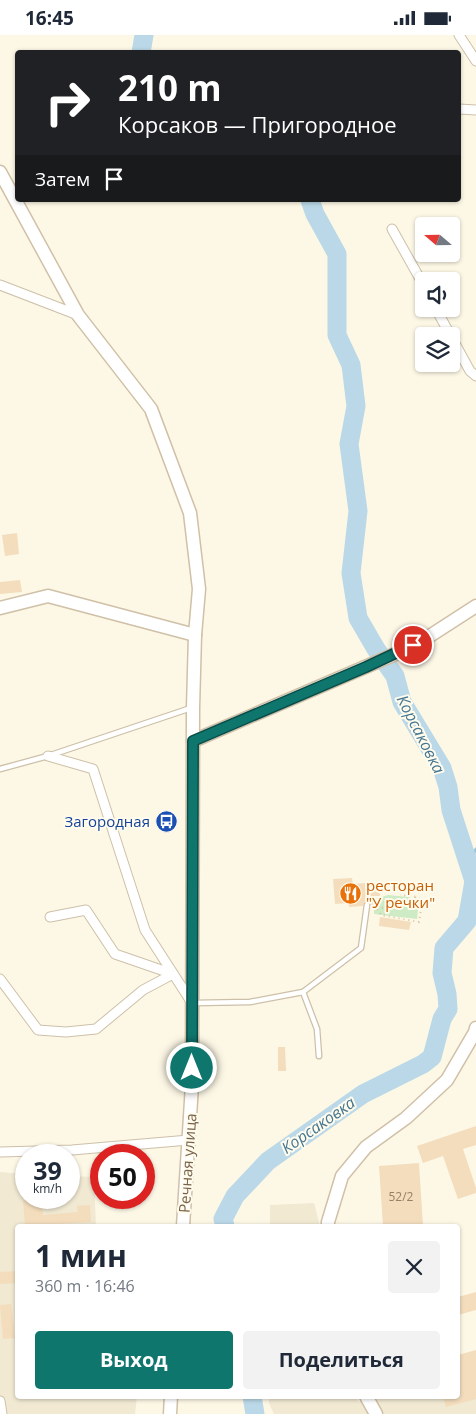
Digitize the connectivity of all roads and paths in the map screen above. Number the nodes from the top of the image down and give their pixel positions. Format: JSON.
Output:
{"nodes":[{"id":1,"x":459,"y":35,"type":"edge"},
{"id":2,"x":476,"y":61,"type":"edge"},
{"id":3,"x":461,"y":109,"type":"edge"},
{"id":4,"x":476,"y":109,"type":"edge"},
{"id":5,"x":0,"y":172,"type":"edge"},
{"id":6,"x":15,"y":200,"type":"edge"},
{"id":7,"x":16,"y":202,"type":"edge"},
{"id":8,"x":392,"y":229,"type":"dead end"},
{"id":9,"x":416,"y":272,"type":"edge"},
{"id":10,"x":0,"y":285,"type":"edge"},
{"id":11,"x":78,"y":315,"type":"junction"},
{"id":12,"x":440,"y":317,"type":"edge"},
{"id":13,"x":476,"y":376,"type":"edge"},
{"id":14,"x":476,"y":606,"type":"edge"},
{"id":15,"x":0,"y":608,"type":"edge"},
{"id":16,"x":195,"y":635,"type":"junction"},
{"id":17,"x":193,"y":708,"type":"junction"},
{"id":18,"x":193,"y":741,"type":"junction"},
{"id":19,"x":48,"y":756,"type":"junction"},
{"id":20,"x":0,"y":769,"type":"edge"},
{"id":21,"x":400,"y":895,"type":"dead end"},
{"id":22,"x":418,"y":897,"type":"junction"},
{"id":23,"x":367,"y":907,"type":"joint"},
{"id":24,"x":377,"y":909,"type":"junction"},
{"id":25,"x":50,"y":917,"type":"dead end"},
{"id":26,"x":174,"y":974,"type":"junction"},
{"id":27,"x":0,"y":979,"type":"edge"},
{"id":28,"x":303,"y":992,"type":"junction"},
{"id":29,"x":192,"y":1003,"type":"junction"},
{"id":30,"x":476,"y":1028,"type":"edge"},
{"id":31,"x":319,"y":1056,"type":"dead end"},
{"id":32,"x":189,"y":1140,"type":"junction"},
{"id":33,"x":0,"y":1151,"type":"edge"},
{"id":34,"x":183,"y":1224,"type":"edge"},
{"id":35,"x":328,"y":1224,"type":"edge"},
{"id":36,"x":171,"y":1399,"type":"edge"},
{"id":37,"x":368,"y":1399,"type":"edge"},
{"id":38,"x":0,"y":1401,"type":"edge"},
{"id":39,"x":2,"y":1414,"type":"edge"},
{"id":40,"x":170,"y":1414,"type":"edge"},
{"id":41,"x":376,"y":1414,"type":"edge"}],
"edges":[{"from":1,"to":2,"type":"street"},
{"from":3,"to":4,"type":"street"},
{"from":5,"to":6,"type":"street","name":"Речная улица"},
{"from":7,"to":11,"type":"street","name":"Речная улица"},
{"from":8,"to":9,"type":"street"},
{"from":10,"to":11,"type":"street"},
{"from":11,"to":16,"type":"street","name":"Речная улица"},
{"from":12,"to":13,"type":"street"},
{"from":14,"to":18,"type":"street"},
{"from":15,"to":16,"type":"street"},
{"from":16,"to":17,"type":"street","name":"Речная улица"},
{"from":17,"to":18,"type":"street","name":"Речная улица"},
{"from":17,"to":19,"type":"lane"},
{"from":18,"to":29,"type":"street","name":"Речная улица"},
{"from":19,"to":20,"type":"lane"},
{"from":19,"to":26,"type":"street"},
{"from":21,"to":22,"type":"path"},
{"from":22,"to":24,"type":"path"},
{"from":22,"to":24,"type":"path"},
{"from":23,"to":24,"type":"path"},
{"from":23,"to":28,"type":"lane"},
{"from":25,"to":26,"type":"street"},
{"from":26,"to":27,"type":"street"},
{"from":26,"to":29,"type":"street"},
{"from":28,"to":29,"type":"lane"},
{"from":28,"to":31,"type":"lane"},
{"from":29,"to":32,"type":"street","name":"Речная улица"},
{"from":30,"to":35,"type":"street"},
{"from":32,"to":33,"type":"street"},
{"from":32,"to":34,"type":"street","name":"Речная улица"},
{"from":36,"to":40,"type":"street"},
{"from":37,"to":41,"type":"street"},
{"from":38,"to":39,"type":"street"}]}
